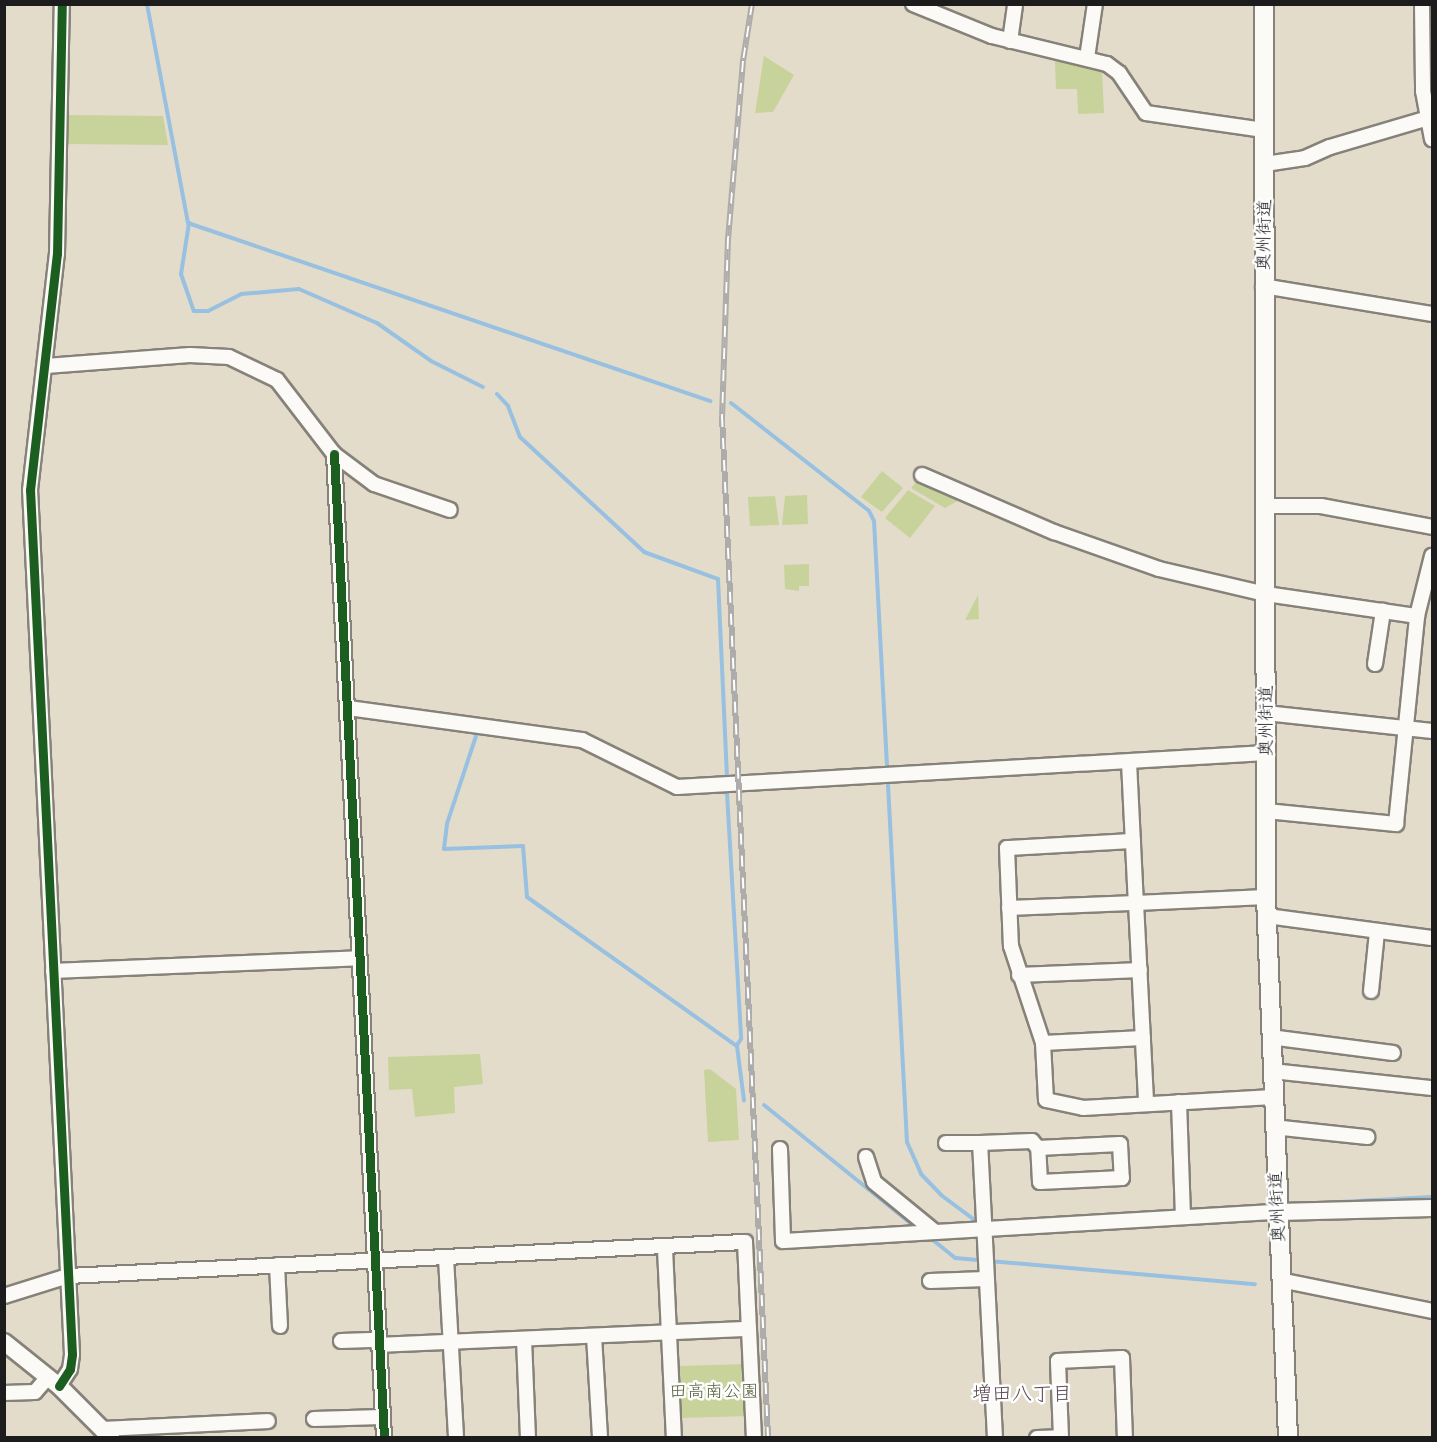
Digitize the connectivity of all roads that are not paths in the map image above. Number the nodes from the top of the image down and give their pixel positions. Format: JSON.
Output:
{"nodes":[{"id":1,"x":62,"y":4,"type":"edge"},
{"id":2,"x":913,"y":4,"type":"edge"},
{"id":3,"x":1015,"y":4,"type":"edge"},
{"id":4,"x":1095,"y":4,"type":"edge"},
{"id":5,"x":1264,"y":4,"type":"edge"},
{"id":6,"x":1422,"y":4,"type":"edge"},
{"id":7,"x":1010,"y":41,"type":"junction"},
{"id":8,"x":1087,"y":58,"type":"junction"},
{"id":9,"x":1430,"y":117,"type":"edge"},
{"id":10,"x":1264,"y":130,"type":"junction"},
{"id":11,"x":1432,"y":139,"type":"edge"},
{"id":12,"x":1265,"y":164,"type":"junction"},
{"id":13,"x":1263,"y":286,"type":"junction"},
{"id":14,"x":1432,"y":314,"type":"edge"},
{"id":15,"x":46,"y":366,"type":"junction"},
{"id":16,"x":334,"y":454,"type":"junction"},
{"id":17,"x":922,"y":475,"type":"dead end"},
{"id":18,"x":1264,"y":506,"type":"junction"},
{"id":19,"x":450,"y":510,"type":"dead end"},
{"id":20,"x":1432,"y":527,"type":"edge"},
{"id":21,"x":1432,"y":556,"type":"edge"},
{"id":22,"x":1266,"y":594,"type":"junction"},
{"id":23,"x":1427,"y":594,"type":"edge"},
{"id":24,"x":1383,"y":611,"type":"junction"},
{"id":25,"x":1417,"y":616,"type":"junction"},
{"id":26,"x":1376,"y":664,"type":"dead end"},
{"id":27,"x":348,"y":708,"type":"junction"},
{"id":28,"x":1266,"y":713,"type":"junction"},
{"id":29,"x":1405,"y":728,"type":"junction"},
{"id":30,"x":1432,"y":731,"type":"edge"},
{"id":31,"x":1266,"y":753,"type":"junction"},
{"id":32,"x":1129,"y":762,"type":"junction"},
{"id":33,"x":1266,"y":811,"type":"junction"},
{"id":34,"x":1133,"y":841,"type":"junction"},
{"id":35,"x":1266,"y":897,"type":"junction"},
{"id":36,"x":1136,"y":903,"type":"junction"},
{"id":37,"x":1009,"y":908,"type":"junction"},
{"id":38,"x":1267,"y":916,"type":"junction"},
{"id":39,"x":1377,"y":932,"type":"junction"},
{"id":40,"x":1432,"y":938,"type":"edge"},
{"id":41,"x":358,"y":958,"type":"junction"},
{"id":42,"x":1140,"y":970,"type":"junction"},
{"id":43,"x":52,"y":971,"type":"junction"},
{"id":44,"x":1019,"y":975,"type":"junction"},
{"id":45,"x":1372,"y":991,"type":"dead end"},
{"id":46,"x":1270,"y":1037,"type":"junction"},
{"id":47,"x":1143,"y":1038,"type":"junction"},
{"id":48,"x":1042,"y":1043,"type":"junction"},
{"id":49,"x":1393,"y":1053,"type":"dead end"},
{"id":50,"x":1272,"y":1071,"type":"junction"},
{"id":51,"x":1432,"y":1088,"type":"edge"},
{"id":52,"x":1273,"y":1097,"type":"junction"},
{"id":53,"x":1179,"y":1102,"type":"junction"},
{"id":54,"x":1146,"y":1103,"type":"junction"},
{"id":55,"x":1273,"y":1127,"type":"junction"},
{"id":56,"x":1367,"y":1137,"type":"dead end"},
{"id":57,"x":946,"y":1143,"type":"dead end"},
{"id":58,"x":980,"y":1143,"type":"junction"},
{"id":59,"x":1038,"y":1148,"type":"junction"},
{"id":60,"x":780,"y":1149,"type":"dead end"},
{"id":61,"x":866,"y":1157,"type":"dead end"},
{"id":62,"x":1432,"y":1208,"type":"edge"},
{"id":63,"x":1278,"y":1212,"type":"junction"},
{"id":64,"x":1183,"y":1215,"type":"junction"},
{"id":65,"x":983,"y":1229,"type":"junction"},
{"id":66,"x":927,"y":1233,"type":"junction"},
{"id":67,"x":665,"y":1249,"type":"junction"},
{"id":68,"x":446,"y":1258,"type":"junction"},
{"id":69,"x":373,"y":1261,"type":"junction"},
{"id":70,"x":277,"y":1265,"type":"junction"},
{"id":71,"x":68,"y":1276,"type":"junction"},
{"id":72,"x":986,"y":1279,"type":"junction"},
{"id":73,"x":1280,"y":1280,"type":"junction"},
{"id":74,"x":930,"y":1281,"type":"dead end"},
{"id":75,"x":4,"y":1296,"type":"edge"},
{"id":76,"x":1432,"y":1311,"type":"edge"},
{"id":77,"x":280,"y":1326,"type":"dead end"},
{"id":78,"x":749,"y":1329,"type":"junction"},
{"id":79,"x":669,"y":1332,"type":"junction"},
{"id":80,"x":594,"y":1336,"type":"junction"},
{"id":81,"x":524,"y":1338,"type":"junction"},
{"id":82,"x":340,"y":1341,"type":"dead end"},
{"id":83,"x":4,"y":1342,"type":"edge"},
{"id":84,"x":378,"y":1342,"type":"junction"},
{"id":85,"x":451,"y":1342,"type":"junction"},
{"id":86,"x":54,"y":1381,"type":"junction"},
{"id":87,"x":4,"y":1393,"type":"edge"},
{"id":88,"x":382,"y":1417,"type":"junction"},
{"id":89,"x":314,"y":1419,"type":"dead end"},
{"id":90,"x":268,"y":1421,"type":"dead end"},
{"id":91,"x":107,"y":1433,"type":"edge"},
{"id":92,"x":384,"y":1437,"type":"edge"},
{"id":93,"x":456,"y":1437,"type":"edge"},
{"id":94,"x":528,"y":1437,"type":"edge"},
{"id":95,"x":600,"y":1437,"type":"edge"},
{"id":96,"x":674,"y":1437,"type":"edge"},
{"id":97,"x":754,"y":1437,"type":"edge"},
{"id":98,"x":995,"y":1437,"type":"edge"},
{"id":99,"x":1038,"y":1437,"type":"edge"},
{"id":100,"x":1061,"y":1437,"type":"edge"},
{"id":101,"x":1125,"y":1437,"type":"edge"},
{"id":102,"x":1288,"y":1437,"type":"edge"}],
"edges":[{"from":1,"to":15,"type":"street"},
{"from":2,"to":7,"type":"street"},
{"from":3,"to":7,"type":"street"},
{"from":4,"to":8,"type":"street"},
{"from":5,"to":10,"type":"main road","name":"奥州街道"},
{"from":6,"to":9,"type":"street"},
{"from":7,"to":8,"type":"street"},
{"from":8,"to":10,"type":"street"},
{"from":9,"to":11,"type":"street"},
{"from":9,"to":12,"type":"street"},
{"from":10,"to":12,"type":"main road","name":"奥州街道"},
{"from":12,"to":13,"type":"main road","name":"奥州街道"},
{"from":13,"to":14,"type":"street"},
{"from":13,"to":18,"type":"main road","name":"奥州街道"},
{"from":15,"to":16,"type":"street"},
{"from":15,"to":43,"type":"street"},
{"from":16,"to":19,"type":"street"},
{"from":16,"to":27,"type":"street"},
{"from":17,"to":22,"type":"street"},
{"from":18,"to":20,"type":"street"},
{"from":18,"to":22,"type":"main road","name":"奥州街道"},
{"from":21,"to":23,"type":"street"},
{"from":22,"to":24,"type":"street"},
{"from":22,"to":28,"type":"main road","name":"奥州街道"},
{"from":23,"to":25,"type":"street"},
{"from":24,"to":25,"type":"street"},
{"from":24,"to":26,"type":"street"},
{"from":25,"to":29,"type":"street"},
{"from":27,"to":32,"type":"street"},
{"from":27,"to":41,"type":"street"},
{"from":28,"to":29,"type":"street"},
{"from":28,"to":31,"type":"main road","name":"奥州街道"},
{"from":29,"to":30,"type":"street"},
{"from":29,"to":33,"type":"street"},
{"from":31,"to":32,"type":"street"},
{"from":31,"to":33,"type":"main road","name":"奥州街道"},
{"from":32,"to":34,"type":"street"},
{"from":33,"to":35,"type":"main road","name":"奥州街道"},
{"from":34,"to":36,"type":"street"},
{"from":34,"to":37,"type":"street"},
{"from":35,"to":36,"type":"street"},
{"from":35,"to":38,"type":"main road","name":"奥州街道"},
{"from":36,"to":37,"type":"street"},
{"from":36,"to":42,"type":"street"},
{"from":37,"to":44,"type":"street"},
{"from":38,"to":39,"type":"street"},
{"from":38,"to":46,"type":"main road","name":"奥州街道"},
{"from":39,"to":40,"type":"street"},
{"from":39,"to":45,"type":"street"},
{"from":41,"to":43,"type":"street"},
{"from":41,"to":69,"type":"street"},
{"from":42,"to":44,"type":"street"},
{"from":42,"to":47,"type":"street"},
{"from":43,"to":71,"type":"street"},
{"from":44,"to":48,"type":"street"},
{"from":46,"to":49,"type":"street"},
{"from":46,"to":50,"type":"main road","name":"奥州街道"},
{"from":47,"to":48,"type":"street"},
{"from":47,"to":54,"type":"street"},
{"from":48,"to":54,"type":"street"},
{"from":50,"to":51,"type":"street"},
{"from":50,"to":52,"type":"main road","name":"奥州街道"},
{"from":52,"to":53,"type":"street"},
{"from":52,"to":55,"type":"main road","name":"奥州街道"},
{"from":53,"to":54,"type":"street"},
{"from":53,"to":64,"type":"street"},
{"from":55,"to":56,"type":"street"},
{"from":55,"to":63,"type":"main road","name":"奥州街道"},
{"from":57,"to":58,"type":"street"},
{"from":58,"to":59,"type":"street"},
{"from":58,"to":65,"type":"street"},
{"from":59,"to":59,"type":"street"},
{"from":60,"to":66,"type":"street"},
{"from":61,"to":66,"type":"street"},
{"from":62,"to":63,"type":"street"},
{"from":63,"to":64,"type":"street"},
{"from":63,"to":73,"type":"main road","name":"奥州街道"},
{"from":64,"to":65,"type":"street"},
{"from":65,"to":66,"type":"street"},
{"from":65,"to":72,"type":"street"},
{"from":67,"to":68,"type":"street"},
{"from":67,"to":78,"type":"street"},
{"from":67,"to":79,"type":"street"},
{"from":68,"to":69,"type":"street"},
{"from":68,"to":85,"type":"street"},
{"from":69,"to":70,"type":"street"},
{"from":69,"to":84,"type":"street"},
{"from":70,"to":71,"type":"street"},
{"from":70,"to":77,"type":"street"},
{"from":71,"to":75,"type":"street"},
{"from":71,"to":86,"type":"street"},
{"from":72,"to":74,"type":"street"},
{"from":72,"to":98,"type":"street"},
{"from":73,"to":76,"type":"street"},
{"from":73,"to":102,"type":"main road","name":"奥州街道"},
{"from":78,"to":79,"type":"street"},
{"from":78,"to":97,"type":"street"},
{"from":79,"to":80,"type":"street"},
{"from":79,"to":96,"type":"street"},
{"from":80,"to":81,"type":"street"},
{"from":80,"to":95,"type":"street"},
{"from":81,"to":85,"type":"street"},
{"from":81,"to":94,"type":"street"},
{"from":82,"to":84,"type":"street"},
{"from":83,"to":86,"type":"street"},
{"from":84,"to":85,"type":"street"},
{"from":84,"to":88,"type":"street"},
{"from":85,"to":93,"type":"street"},
{"from":86,"to":87,"type":"street"},
{"from":86,"to":91,"type":"street"},
{"from":88,"to":89,"type":"street"},
{"from":88,"to":92,"type":"street"},
{"from":90,"to":91,"type":"street"},
{"from":99,"to":100,"type":"street"},
{"from":100,"to":101,"type":"street"}]}
